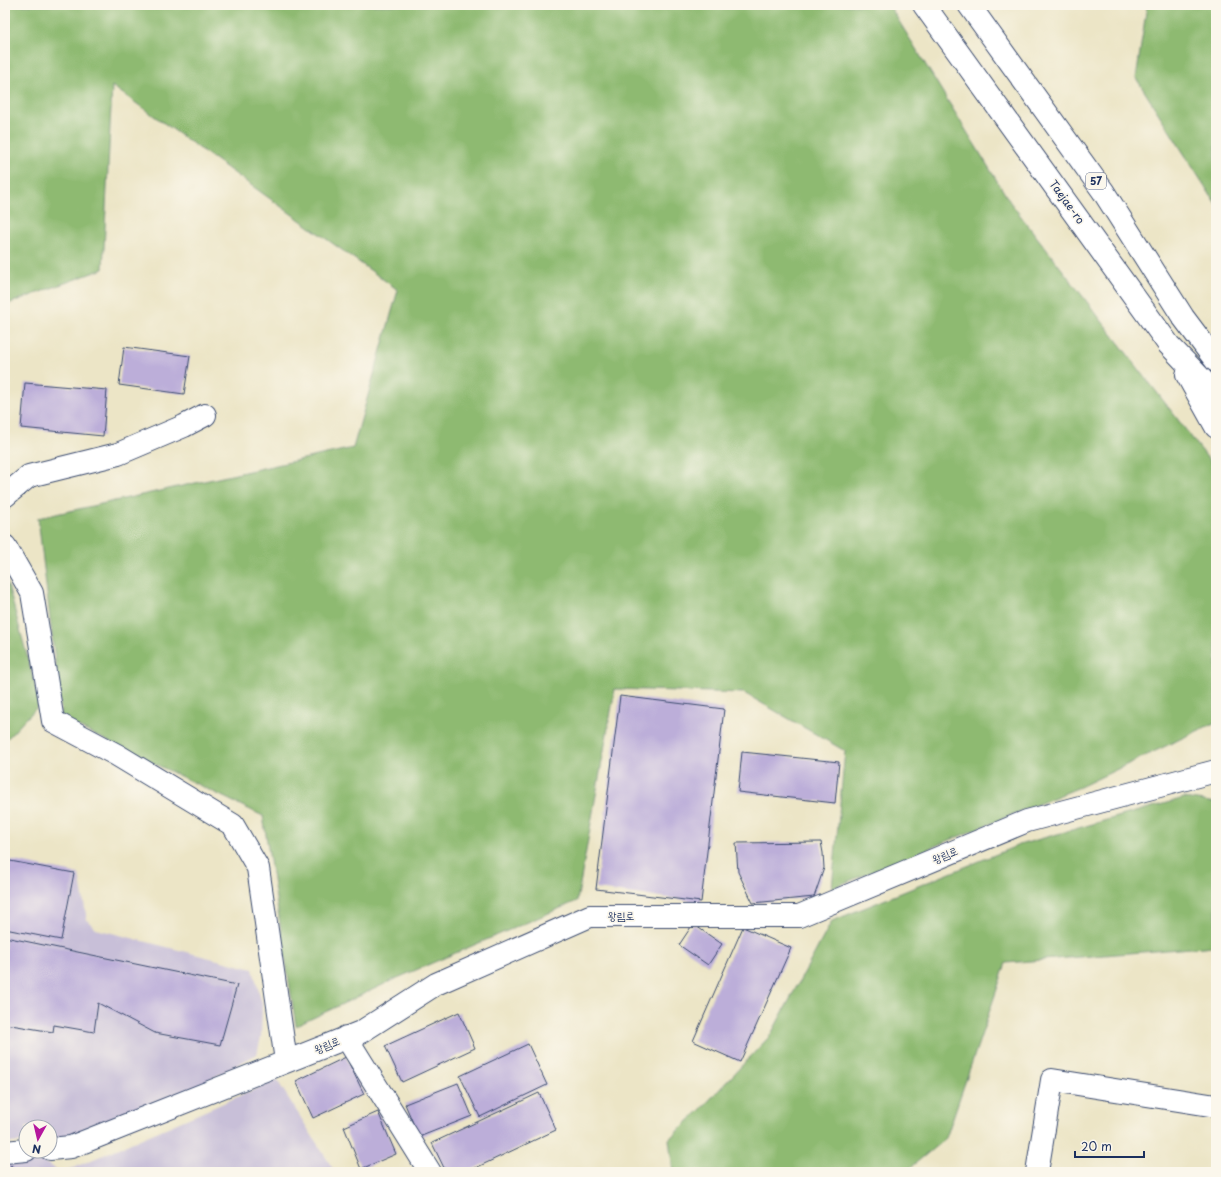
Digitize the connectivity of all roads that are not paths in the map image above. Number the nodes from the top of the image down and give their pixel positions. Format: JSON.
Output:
{"nodes":[{"id":1,"x":924,"y":5,"type":"edge"},
{"id":2,"x":970,"y":5,"type":"edge"},
{"id":3,"x":1184,"y":317,"type":"junction"},
{"id":4,"x":1169,"y":345,"type":"junction"},
{"id":5,"x":1216,"y":350,"type":"edge"},
{"id":6,"x":1216,"y":361,"type":"edge"},
{"id":7,"x":1216,"y":394,"type":"edge"},
{"id":8,"x":205,"y":415,"type":"dead end"},
{"id":9,"x":1216,"y":427,"type":"edge"},
{"id":10,"x":5,"y":496,"type":"edge"},
{"id":11,"x":5,"y":546,"type":"edge"},
{"id":12,"x":1216,"y":771,"type":"edge"},
{"id":13,"x":346,"y":1037,"type":"junction"},
{"id":14,"x":286,"y":1061,"type":"junction"},
{"id":15,"x":1216,"y":1106,"type":"edge"},
{"id":16,"x":58,"y":1148,"type":"edge"},
{"id":17,"x":18,"y":1151,"type":"edge"},
{"id":18,"x":5,"y":1152,"type":"edge"},
{"id":19,"x":430,"y":1172,"type":"edge"},
{"id":20,"x":1037,"y":1172,"type":"edge"}],
"edges":[{"from":1,"to":4,"type":"main road","name":"Taejae-ro"},
{"from":2,"to":3,"type":"main road","number":"57"},
{"from":3,"to":5,"type":"main road"},
{"from":3,"to":6,"type":"main road","number":"57"},
{"from":4,"to":7,"type":"main road","name":"Taejae-ro"},
{"from":4,"to":9,"type":"main road"},
{"from":8,"to":10,"type":"main road"},
{"from":11,"to":14,"type":"main road"},
{"from":12,"to":13,"type":"main road","name":"왕림로"},
{"from":13,"to":14,"type":"main road","name":"왕림로"},
{"from":13,"to":19,"type":"main road"},
{"from":14,"to":16,"type":"main road","name":"왕림로"},
{"from":15,"to":20,"type":"main road"},
{"from":17,"to":18,"type":"main road"}]}
